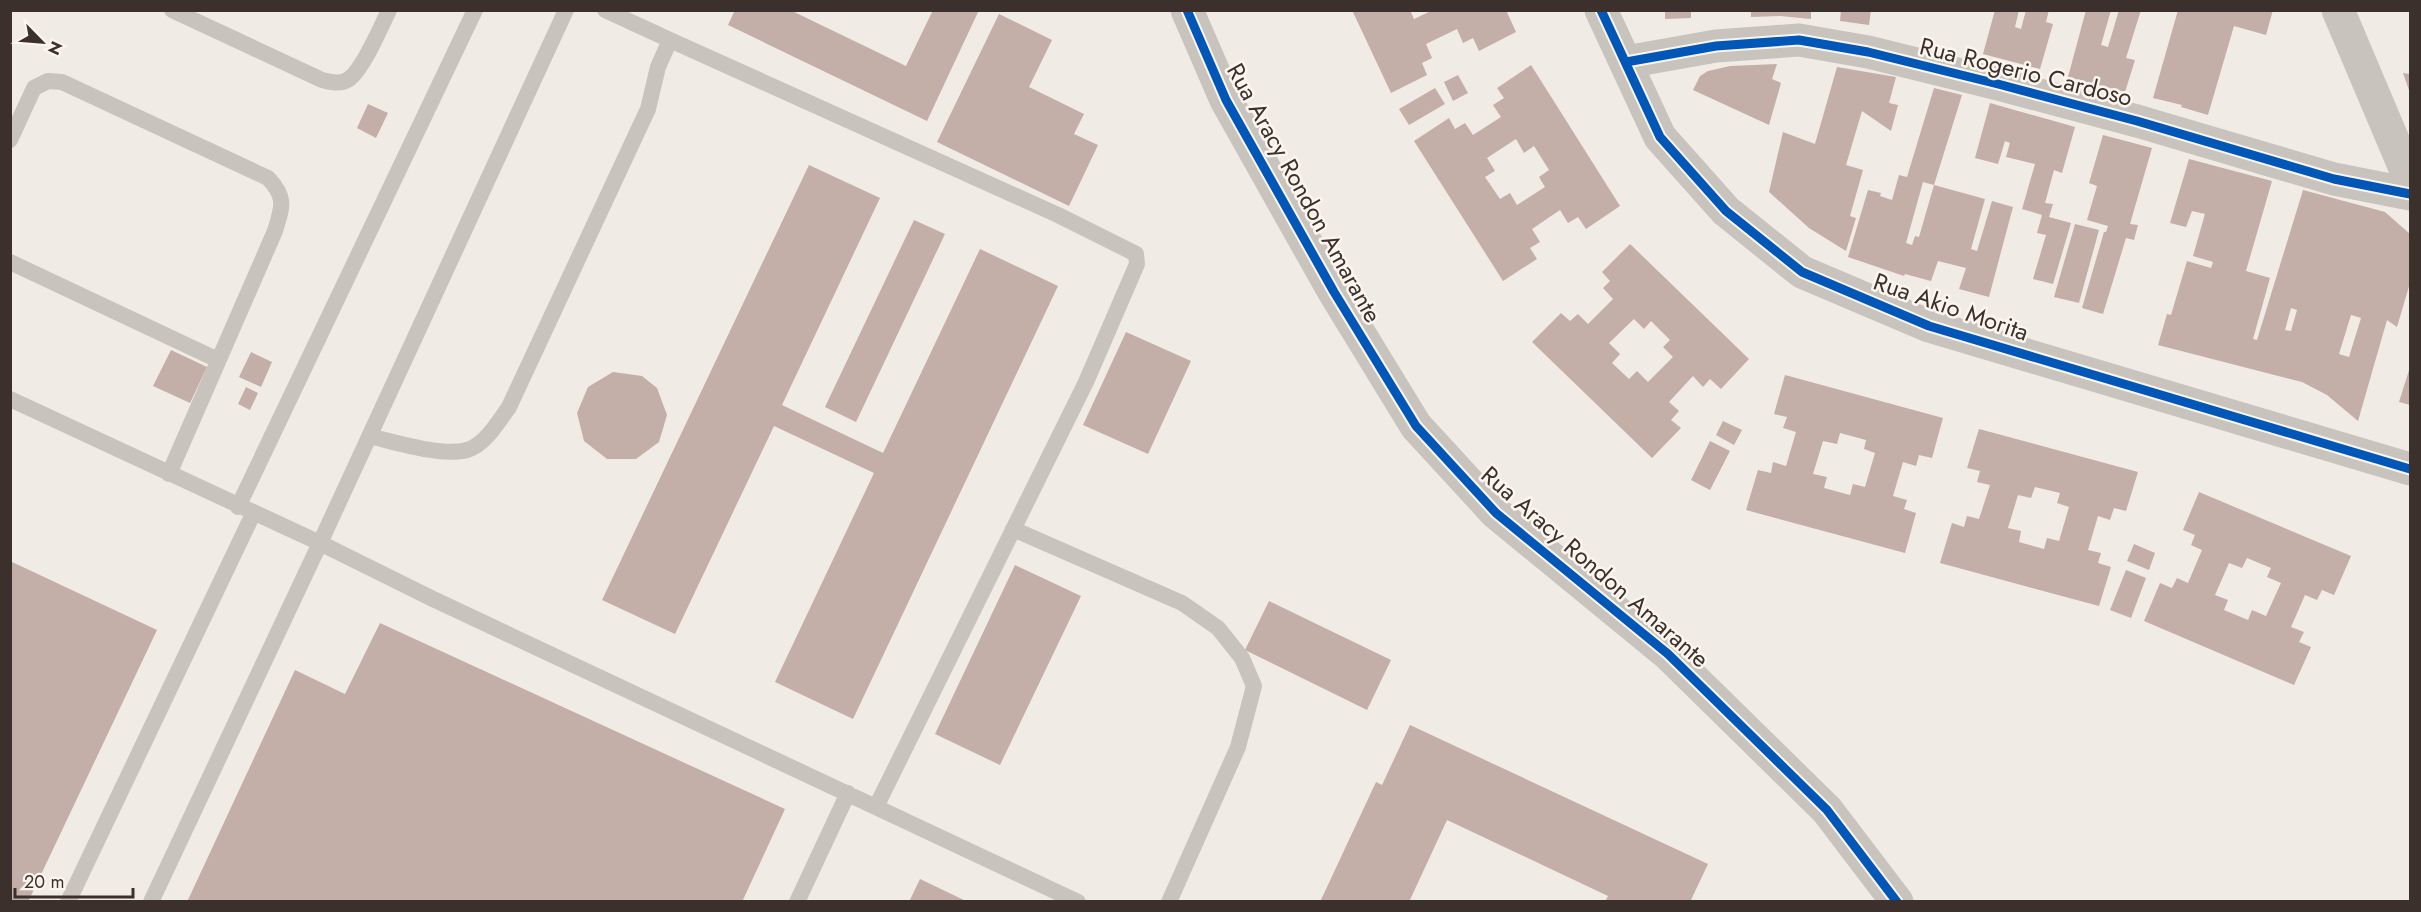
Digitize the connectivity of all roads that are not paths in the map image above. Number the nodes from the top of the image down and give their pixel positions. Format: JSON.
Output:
{"nodes":[{"id":1,"x":172,"y":10,"type":"edge"},
{"id":2,"x":389,"y":10,"type":"edge"},
{"id":3,"x":475,"y":10,"type":"edge"},
{"id":4,"x":566,"y":10,"type":"edge"},
{"id":5,"x":605,"y":10,"type":"edge"},
{"id":6,"x":1187,"y":10,"type":"edge"},
{"id":7,"x":1601,"y":10,"type":"edge"},
{"id":8,"x":2338,"y":10,"type":"edge"},
{"id":9,"x":670,"y":40,"type":"junction"},
{"id":10,"x":1626,"y":62,"type":"junction"},
{"id":11,"x":12,"y":130,"type":"edge"},
{"id":12,"x":2410,"y":180,"type":"edge"},
{"id":13,"x":2410,"y":194,"type":"edge"},
{"id":14,"x":10,"y":262,"type":"edge"},
{"id":15,"x":218,"y":360,"type":"junction"},
{"id":16,"x":10,"y":399,"type":"edge"},
{"id":17,"x":369,"y":436,"type":"junction"},
{"id":18,"x":2410,"y":469,"type":"edge"},
{"id":19,"x":169,"y":474,"type":"junction"},
{"id":20,"x":245,"y":510,"type":"junction"},
{"id":21,"x":1013,"y":529,"type":"junction"},
{"id":22,"x":320,"y":543,"type":"junction"},
{"id":23,"x":848,"y":794,"type":"junction"},
{"id":24,"x":876,"y":807,"type":"junction"},
{"id":25,"x":68,"y":902,"type":"edge"},
{"id":26,"x":151,"y":902,"type":"edge"},
{"id":27,"x":797,"y":902,"type":"edge"},
{"id":28,"x":1078,"y":902,"type":"edge"},
{"id":29,"x":1169,"y":902,"type":"edge"},
{"id":30,"x":1897,"y":902,"type":"edge"}],
"edges":[{"from":1,"to":2,"type":"lane"},
{"from":3,"to":20,"type":"lane"},
{"from":4,"to":17,"type":"lane"},
{"from":5,"to":9,"type":"lane"},
{"from":6,"to":30,"type":"street","name":"Rua Aracy Rondon Amarante"},
{"from":7,"to":10,"type":"street","name":"Rua Akio Morita"},
{"from":8,"to":12,"type":"street"},
{"from":9,"to":17,"type":"lane"},
{"from":9,"to":21,"type":"lane"},
{"from":10,"to":13,"type":"street","name":"Rua Rogerio Cardoso"},
{"from":10,"to":18,"type":"street","name":"Rua Akio Morita"},
{"from":11,"to":15,"type":"lane"},
{"from":14,"to":15,"type":"lane"},
{"from":15,"to":19,"type":"lane"},
{"from":16,"to":19,"type":"lane"},
{"from":17,"to":22,"type":"lane"},
{"from":19,"to":20,"type":"lane"},
{"from":20,"to":22,"type":"lane"},
{"from":20,"to":25,"type":"lane"},
{"from":21,"to":24,"type":"lane"},
{"from":21,"to":29,"type":"lane"},
{"from":22,"to":23,"type":"lane"},
{"from":22,"to":26,"type":"lane"},
{"from":23,"to":24,"type":"lane"},
{"from":23,"to":27,"type":"lane"},
{"from":24,"to":28,"type":"lane"}]}
